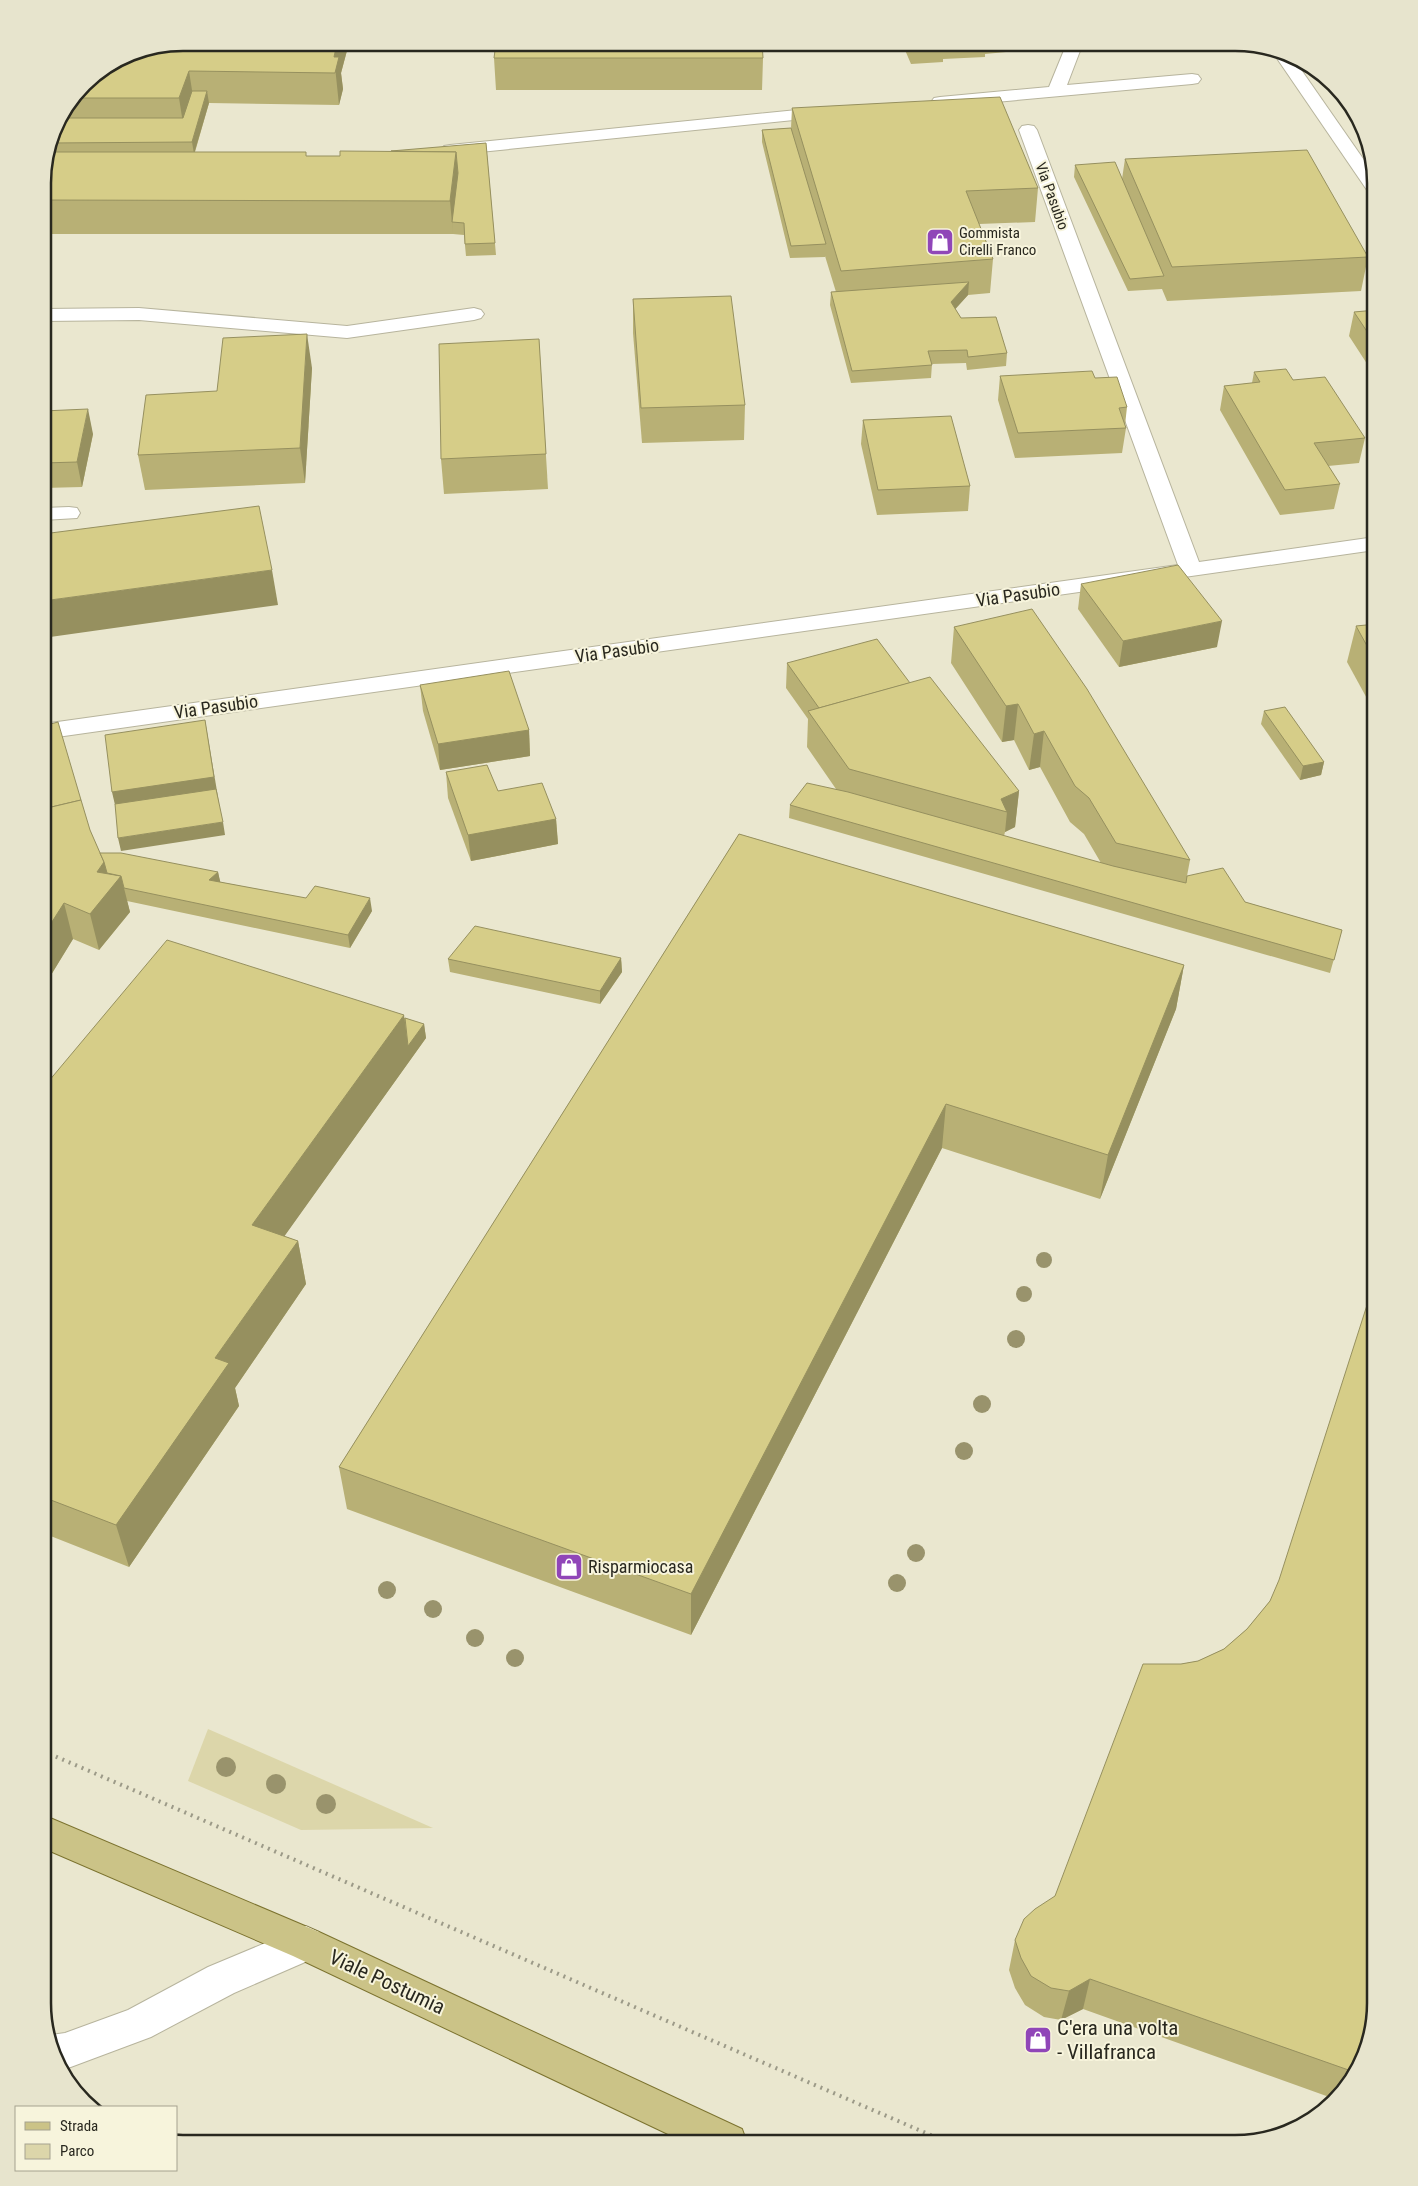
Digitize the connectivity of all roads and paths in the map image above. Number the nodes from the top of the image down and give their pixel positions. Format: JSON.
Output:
{"nodes":[{"id":1,"x":1072,"y":52,"type":"edge"},
{"id":2,"x":1288,"y":62,"type":"edge"},
{"id":3,"x":1192,"y":79,"type":"dead end"},
{"id":4,"x":1056,"y":91,"type":"junction"},
{"id":5,"x":923,"y":103,"type":"edge"},
{"id":6,"x":845,"y":111,"type":"edge"},
{"id":7,"x":1028,"y":130,"type":"dead end"},
{"id":8,"x":434,"y":151,"type":"edge"},
{"id":9,"x":1365,"y":166,"type":"edge"},
{"id":10,"x":474,"y":314,"type":"dead end"},
{"id":11,"x":52,"y":315,"type":"edge"},
{"id":12,"x":70,"y":512,"type":"dead end"},
{"id":13,"x":52,"y":513,"type":"edge"},
{"id":14,"x":1367,"y":545,"type":"edge"},
{"id":15,"x":1191,"y":570,"type":"junction"},
{"id":16,"x":52,"y":731,"type":"edge"},
{"id":17,"x":51,"y":1755,"type":"edge"},
{"id":18,"x":51,"y":1835,"type":"edge"},
{"id":19,"x":306,"y":1944,"type":"junction"},
{"id":20,"x":60,"y":2052,"type":"edge"},
{"id":21,"x":710,"y":2135,"type":"edge"},
{"id":22,"x":930,"y":2135,"type":"edge"}],
"edges":[{"from":1,"to":4,"type":"street"},
{"from":2,"to":9,"type":"street"},
{"from":3,"to":4,"type":"street"},
{"from":4,"to":5,"type":"street"},
{"from":6,"to":8,"type":"street"},
{"from":7,"to":15,"type":"street","name":"Via Pasubio"},
{"from":10,"to":11,"type":"street"},
{"from":12,"to":13,"type":"street"},
{"from":14,"to":15,"type":"street","name":"Via Pasubio"},
{"from":15,"to":16,"type":"street","name":"Via Pasubio"},
{"from":17,"to":22,"type":"path"},
{"from":18,"to":19,"type":"main road","name":"Viale Postumia"},
{"from":19,"to":20,"type":"street"},
{"from":19,"to":21,"type":"main road","name":"Viale Postumia"}]}
